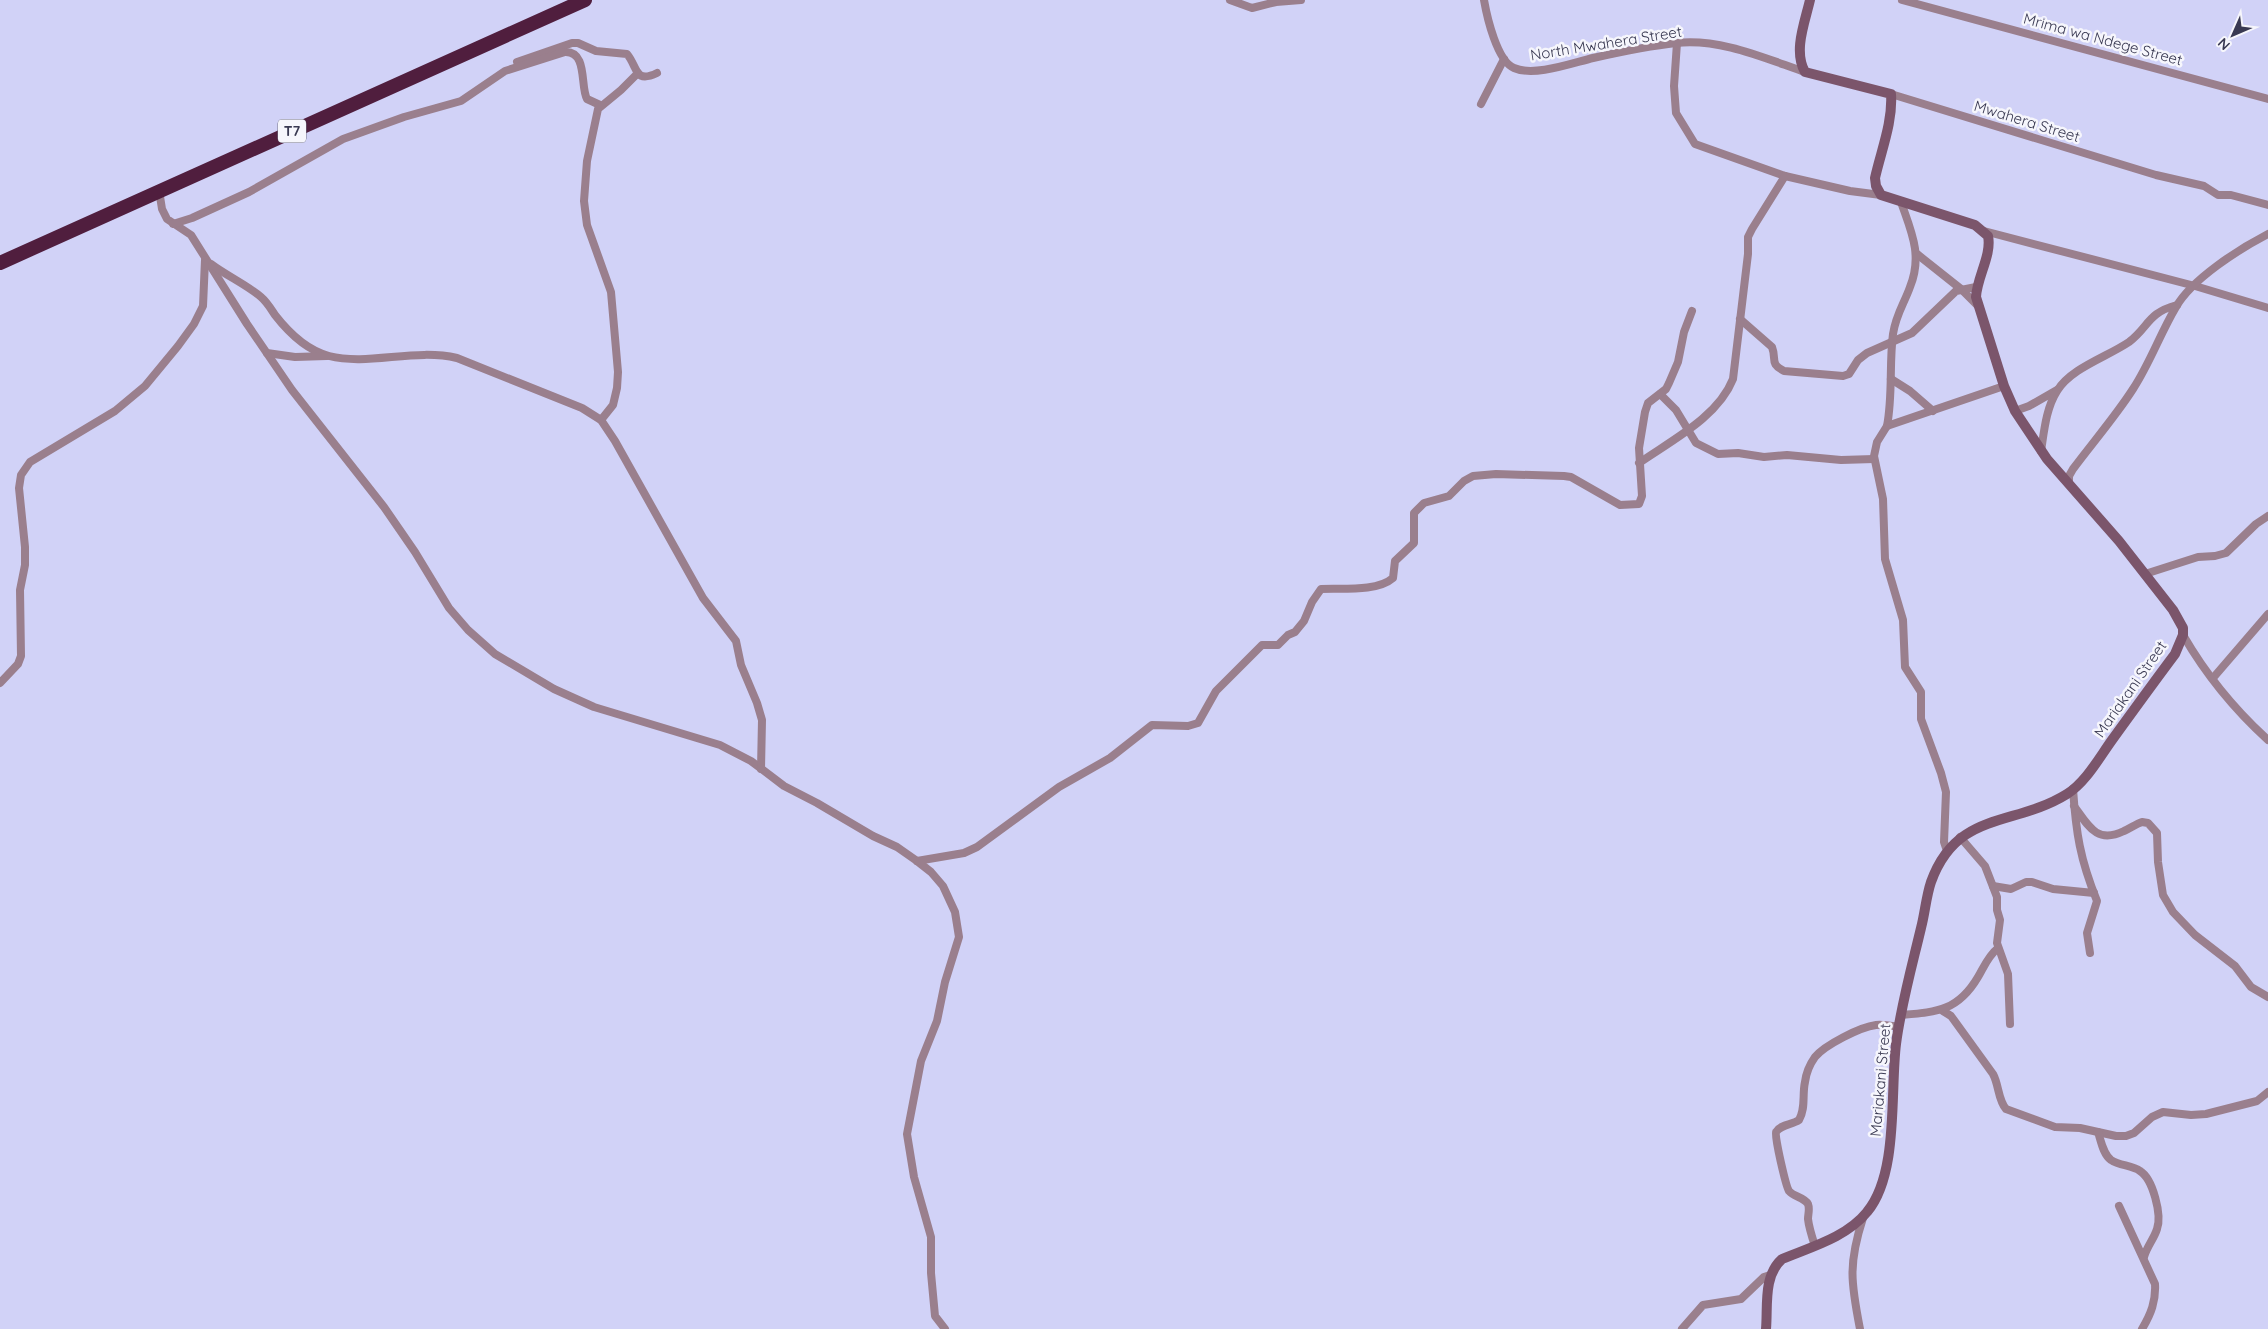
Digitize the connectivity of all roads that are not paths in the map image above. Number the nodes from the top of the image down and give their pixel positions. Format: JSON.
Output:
{"nodes":[{"id":1,"x":585,"y":0,"type":"edge"},
{"id":2,"x":1230,"y":0,"type":"edge"},
{"id":3,"x":1301,"y":0,"type":"edge"},
{"id":4,"x":1484,"y":0,"type":"edge"},
{"id":5,"x":1810,"y":0,"type":"edge"},
{"id":6,"x":1906,"y":1,"type":"edge"},
{"id":7,"x":1677,"y":43,"type":"junction"},
{"id":8,"x":1504,"y":59,"type":"junction"},
{"id":9,"x":505,"y":71,"type":"junction"},
{"id":10,"x":1805,"y":72,"type":"junction"},
{"id":11,"x":638,"y":73,"type":"junction"},
{"id":12,"x":657,"y":73,"type":"dead end"},
{"id":13,"x":1890,"y":94,"type":"junction"},
{"id":14,"x":2268,"y":98,"type":"edge"},
{"id":15,"x":1481,"y":104,"type":"dead end"},
{"id":16,"x":600,"y":105,"type":"junction"},
{"id":17,"x":1785,"y":176,"type":"junction"},
{"id":18,"x":159,"y":190,"type":"junction"},
{"id":19,"x":1881,"y":195,"type":"junction"},
{"id":20,"x":1901,"y":202,"type":"junction"},
{"id":21,"x":2268,"y":205,"type":"edge"},
{"id":22,"x":173,"y":224,"type":"junction"},
{"id":23,"x":1984,"y":231,"type":"junction"},
{"id":24,"x":2268,"y":234,"type":"edge"},
{"id":25,"x":1916,"y":254,"type":"junction"},
{"id":26,"x":205,"y":260,"type":"junction"},
{"id":27,"x":0,"y":263,"type":"edge"},
{"id":28,"x":2195,"y":286,"type":"junction"},
{"id":29,"x":1976,"y":287,"type":"junction"},
{"id":30,"x":1961,"y":288,"type":"junction"},
{"id":31,"x":1977,"y":305,"type":"junction"},
{"id":32,"x":2177,"y":306,"type":"junction"},
{"id":33,"x":2268,"y":308,"type":"edge"},
{"id":34,"x":1692,"y":311,"type":"dead end"},
{"id":35,"x":1740,"y":319,"type":"junction"},
{"id":36,"x":1892,"y":341,"type":"junction"},
{"id":37,"x":267,"y":353,"type":"junction"},
{"id":38,"x":330,"y":356,"type":"junction"},
{"id":39,"x":1890,"y":378,"type":"junction"},
{"id":40,"x":2004,"y":386,"type":"junction"},
{"id":41,"x":2058,"y":389,"type":"junction"},
{"id":42,"x":1660,"y":394,"type":"junction"},
{"id":43,"x":1933,"y":410,"type":"junction"},
{"id":44,"x":2015,"y":411,"type":"junction"},
{"id":45,"x":601,"y":420,"type":"junction"},
{"id":46,"x":1887,"y":426,"type":"junction"},
{"id":47,"x":1687,"y":430,"type":"junction"},
{"id":48,"x":2041,"y":451,"type":"junction"},
{"id":49,"x":1874,"y":459,"type":"junction"},
{"id":50,"x":1639,"y":463,"type":"junction"},
{"id":51,"x":2069,"y":484,"type":"junction"},
{"id":52,"x":2268,"y":516,"type":"edge"},
{"id":53,"x":2145,"y":574,"type":"junction"},
{"id":54,"x":2268,"y":614,"type":"edge"},
{"id":55,"x":2183,"y":635,"type":"junction"},
{"id":56,"x":2213,"y":678,"type":"junction"},
{"id":57,"x":0,"y":683,"type":"edge"},
{"id":58,"x":2257,"y":730,"type":"junction"},
{"id":59,"x":2268,"y":731,"type":"edge"},
{"id":60,"x":2268,"y":740,"type":"edge"},
{"id":61,"x":761,"y":769,"type":"junction"},
{"id":62,"x":2074,"y":788,"type":"junction"},
{"id":63,"x":2074,"y":806,"type":"junction"},
{"id":64,"x":1960,"y":837,"type":"junction"},
{"id":65,"x":1947,"y":851,"type":"junction"},
{"id":66,"x":918,"y":861,"type":"junction"},
{"id":67,"x":1993,"y":886,"type":"junction"},
{"id":68,"x":2094,"y":893,"type":"junction"},
{"id":69,"x":1998,"y":948,"type":"junction"},
{"id":70,"x":2090,"y":953,"type":"dead end"},
{"id":71,"x":2268,"y":996,"type":"edge"},
{"id":72,"x":1943,"y":1011,"type":"junction"},
{"id":73,"x":1901,"y":1015,"type":"junction"},
{"id":74,"x":2010,"y":1024,"type":"dead end"},
{"id":75,"x":1899,"y":1027,"type":"junction"},
{"id":76,"x":2268,"y":1092,"type":"edge"},
{"id":77,"x":2098,"y":1132,"type":"junction"},
{"id":78,"x":2119,"y":1206,"type":"dead end"},
{"id":79,"x":1863,"y":1217,"type":"junction"},
{"id":80,"x":1815,"y":1246,"type":"junction"},
{"id":81,"x":2144,"y":1257,"type":"junction"},
{"id":82,"x":1770,"y":1275,"type":"junction"},
{"id":83,"x":945,"y":1329,"type":"edge"},
{"id":84,"x":1682,"y":1329,"type":"edge"},
{"id":85,"x":1766,"y":1329,"type":"edge"},
{"id":86,"x":1860,"y":1329,"type":"edge"},
{"id":87,"x":2142,"y":1329,"type":"edge"}],
"edges":[{"from":1,"to":18,"type":"highway","number":"T7"},
{"from":2,"to":3,"type":"street"},
{"from":4,"to":8,"type":"street"},
{"from":5,"to":10,"type":"street"},
{"from":6,"to":14,"type":"street","name":"Mrima wa Ndege Street"},
{"from":7,"to":8,"type":"street","name":"North Mwahera Street"},
{"from":7,"to":10,"type":"street","name":"North Mwahera Street"},
{"from":7,"to":17,"type":"street"},
{"from":8,"to":15,"type":"street"},
{"from":9,"to":11,"type":"street"},
{"from":9,"to":16,"type":"street"},
{"from":9,"to":22,"type":"street"},
{"from":10,"to":13,"type":"street"},
{"from":11,"to":12,"type":"street"},
{"from":11,"to":16,"type":"street"},
{"from":13,"to":19,"type":"street"},
{"from":13,"to":21,"type":"street","name":"Mwahera Street"},
{"from":16,"to":45,"type":"street"},
{"from":17,"to":19,"type":"street"},
{"from":17,"to":35,"type":"street"},
{"from":18,"to":22,"type":"street"},
{"from":18,"to":27,"type":"highway","number":"T7"},
{"from":19,"to":20,"type":"street"},
{"from":20,"to":23,"type":"street"},
{"from":20,"to":25,"type":"street"},
{"from":22,"to":26,"type":"street"},
{"from":23,"to":28,"type":"street"},
{"from":23,"to":29,"type":"street","name":"Mariakani Street"},
{"from":24,"to":28,"type":"street"},
{"from":25,"to":30,"type":"street"},
{"from":25,"to":36,"type":"street"},
{"from":26,"to":37,"type":"street"},
{"from":26,"to":38,"type":"street"},
{"from":26,"to":57,"type":"street"},
{"from":28,"to":32,"type":"street"},
{"from":28,"to":33,"type":"street"},
{"from":29,"to":30,"type":"street"},
{"from":29,"to":31,"type":"street","name":"Mariakani Street"},
{"from":30,"to":31,"type":"street"},
{"from":30,"to":36,"type":"street"},
{"from":31,"to":40,"type":"street","name":"Mariakani Street"},
{"from":32,"to":41,"type":"street"},
{"from":32,"to":51,"type":"street"},
{"from":34,"to":42,"type":"street"},
{"from":35,"to":36,"type":"street"},
{"from":35,"to":47,"type":"street"},
{"from":36,"to":39,"type":"street"},
{"from":37,"to":38,"type":"street"},
{"from":37,"to":61,"type":"street"},
{"from":38,"to":45,"type":"street"},
{"from":39,"to":43,"type":"street"},
{"from":39,"to":46,"type":"street"},
{"from":40,"to":43,"type":"street"},
{"from":40,"to":44,"type":"street","name":"Mariakani Street"},
{"from":41,"to":44,"type":"street"},
{"from":41,"to":48,"type":"street"},
{"from":42,"to":47,"type":"street"},
{"from":42,"to":50,"type":"street"},
{"from":43,"to":46,"type":"street"},
{"from":44,"to":48,"type":"street","name":"Mariakani Street"},
{"from":45,"to":61,"type":"street"},
{"from":46,"to":49,"type":"street"},
{"from":47,"to":49,"type":"street"},
{"from":47,"to":50,"type":"street"},
{"from":48,"to":51,"type":"street","name":"Mariakani Street"},
{"from":49,"to":65,"type":"street"},
{"from":50,"to":66,"type":"street"},
{"from":51,"to":53,"type":"street","name":"Mariakani Street"},
{"from":52,"to":53,"type":"street"},
{"from":53,"to":55,"type":"street","name":"Mariakani Street"},
{"from":54,"to":56,"type":"street"},
{"from":55,"to":56,"type":"street"},
{"from":55,"to":62,"type":"street","name":"Mariakani Street"},
{"from":56,"to":58,"type":"street"},
{"from":58,"to":59,"type":"street"},
{"from":58,"to":60,"type":"street"},
{"from":61,"to":66,"type":"street"},
{"from":62,"to":63,"type":"street"},
{"from":62,"to":64,"type":"street","name":"Mariakani Street"},
{"from":63,"to":68,"type":"street"},
{"from":63,"to":71,"type":"street"},
{"from":64,"to":65,"type":"street","name":"Mariakani Street"},
{"from":64,"to":67,"type":"street"},
{"from":65,"to":73,"type":"street","name":"Mariakani Street"},
{"from":66,"to":83,"type":"street"},
{"from":67,"to":68,"type":"street"},
{"from":67,"to":69,"type":"street"},
{"from":68,"to":70,"type":"street"},
{"from":69,"to":72,"type":"street"},
{"from":69,"to":74,"type":"street"},
{"from":72,"to":73,"type":"street"},
{"from":72,"to":77,"type":"street"},
{"from":73,"to":75,"type":"street","name":"Mariakani Street"},
{"from":75,"to":79,"type":"street","name":"Mariakani Street"},
{"from":75,"to":80,"type":"street"},
{"from":76,"to":77,"type":"street"},
{"from":77,"to":81,"type":"street"},
{"from":78,"to":81,"type":"street"},
{"from":79,"to":80,"type":"street","name":"Mariakani Street"},
{"from":79,"to":86,"type":"street"},
{"from":80,"to":82,"type":"street","name":"Mariakani Street"},
{"from":81,"to":87,"type":"street"},
{"from":82,"to":84,"type":"street"},
{"from":82,"to":85,"type":"street"}]}
